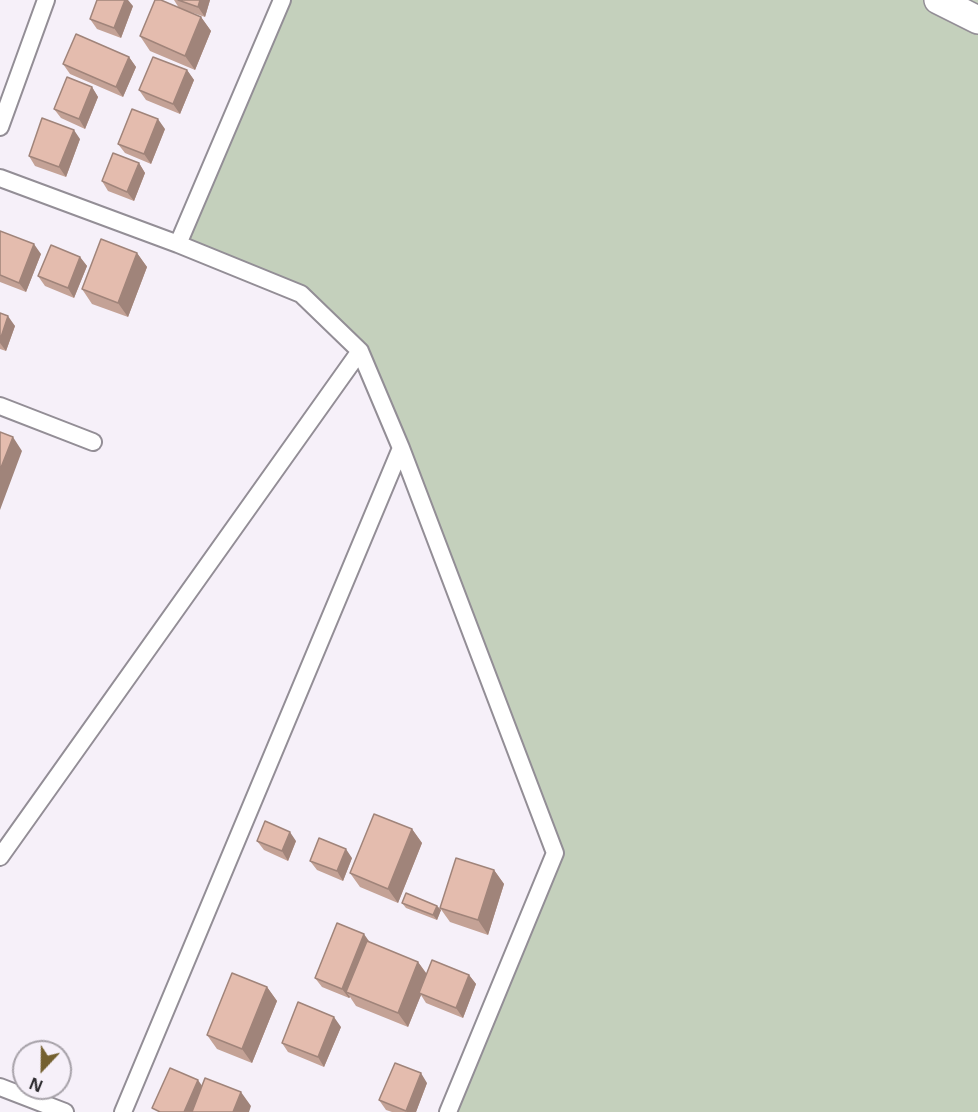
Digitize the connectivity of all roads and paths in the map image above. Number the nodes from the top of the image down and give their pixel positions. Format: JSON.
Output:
{"nodes":[{"id":1,"x":46,"y":0,"type":"edge"},
{"id":2,"x":282,"y":0,"type":"edge"},
{"id":3,"x":938,"y":0,"type":"edge"},
{"id":4,"x":978,"y":20,"type":"edge"},
{"id":5,"x":0,"y":127,"type":"edge"},
{"id":6,"x":0,"y":178,"type":"edge"},
{"id":7,"x":178,"y":244,"type":"junction"},
{"id":8,"x":360,"y":351,"type":"junction"},
{"id":9,"x":0,"y":406,"type":"edge"},
{"id":10,"x":93,"y":442,"type":"dead end"},
{"id":11,"x":401,"y":448,"type":"junction"},
{"id":12,"x":0,"y":858,"type":"edge"},
{"id":13,"x":0,"y":1087,"type":"edge"},
{"id":14,"x":65,"y":1112,"type":"edge"},
{"id":15,"x":123,"y":1112,"type":"edge"},
{"id":16,"x":448,"y":1112,"type":"edge"}],
"edges":[{"from":1,"to":5,"type":"street"},
{"from":2,"to":7,"type":"street"},
{"from":3,"to":4,"type":"main road"},
{"from":6,"to":7,"type":"street"},
{"from":7,"to":8,"type":"street"},
{"from":8,"to":11,"type":"street"},
{"from":8,"to":12,"type":"street"},
{"from":9,"to":10,"type":"street"},
{"from":11,"to":15,"type":"street"},
{"from":11,"to":16,"type":"street"},
{"from":13,"to":14,"type":"street"}]}
